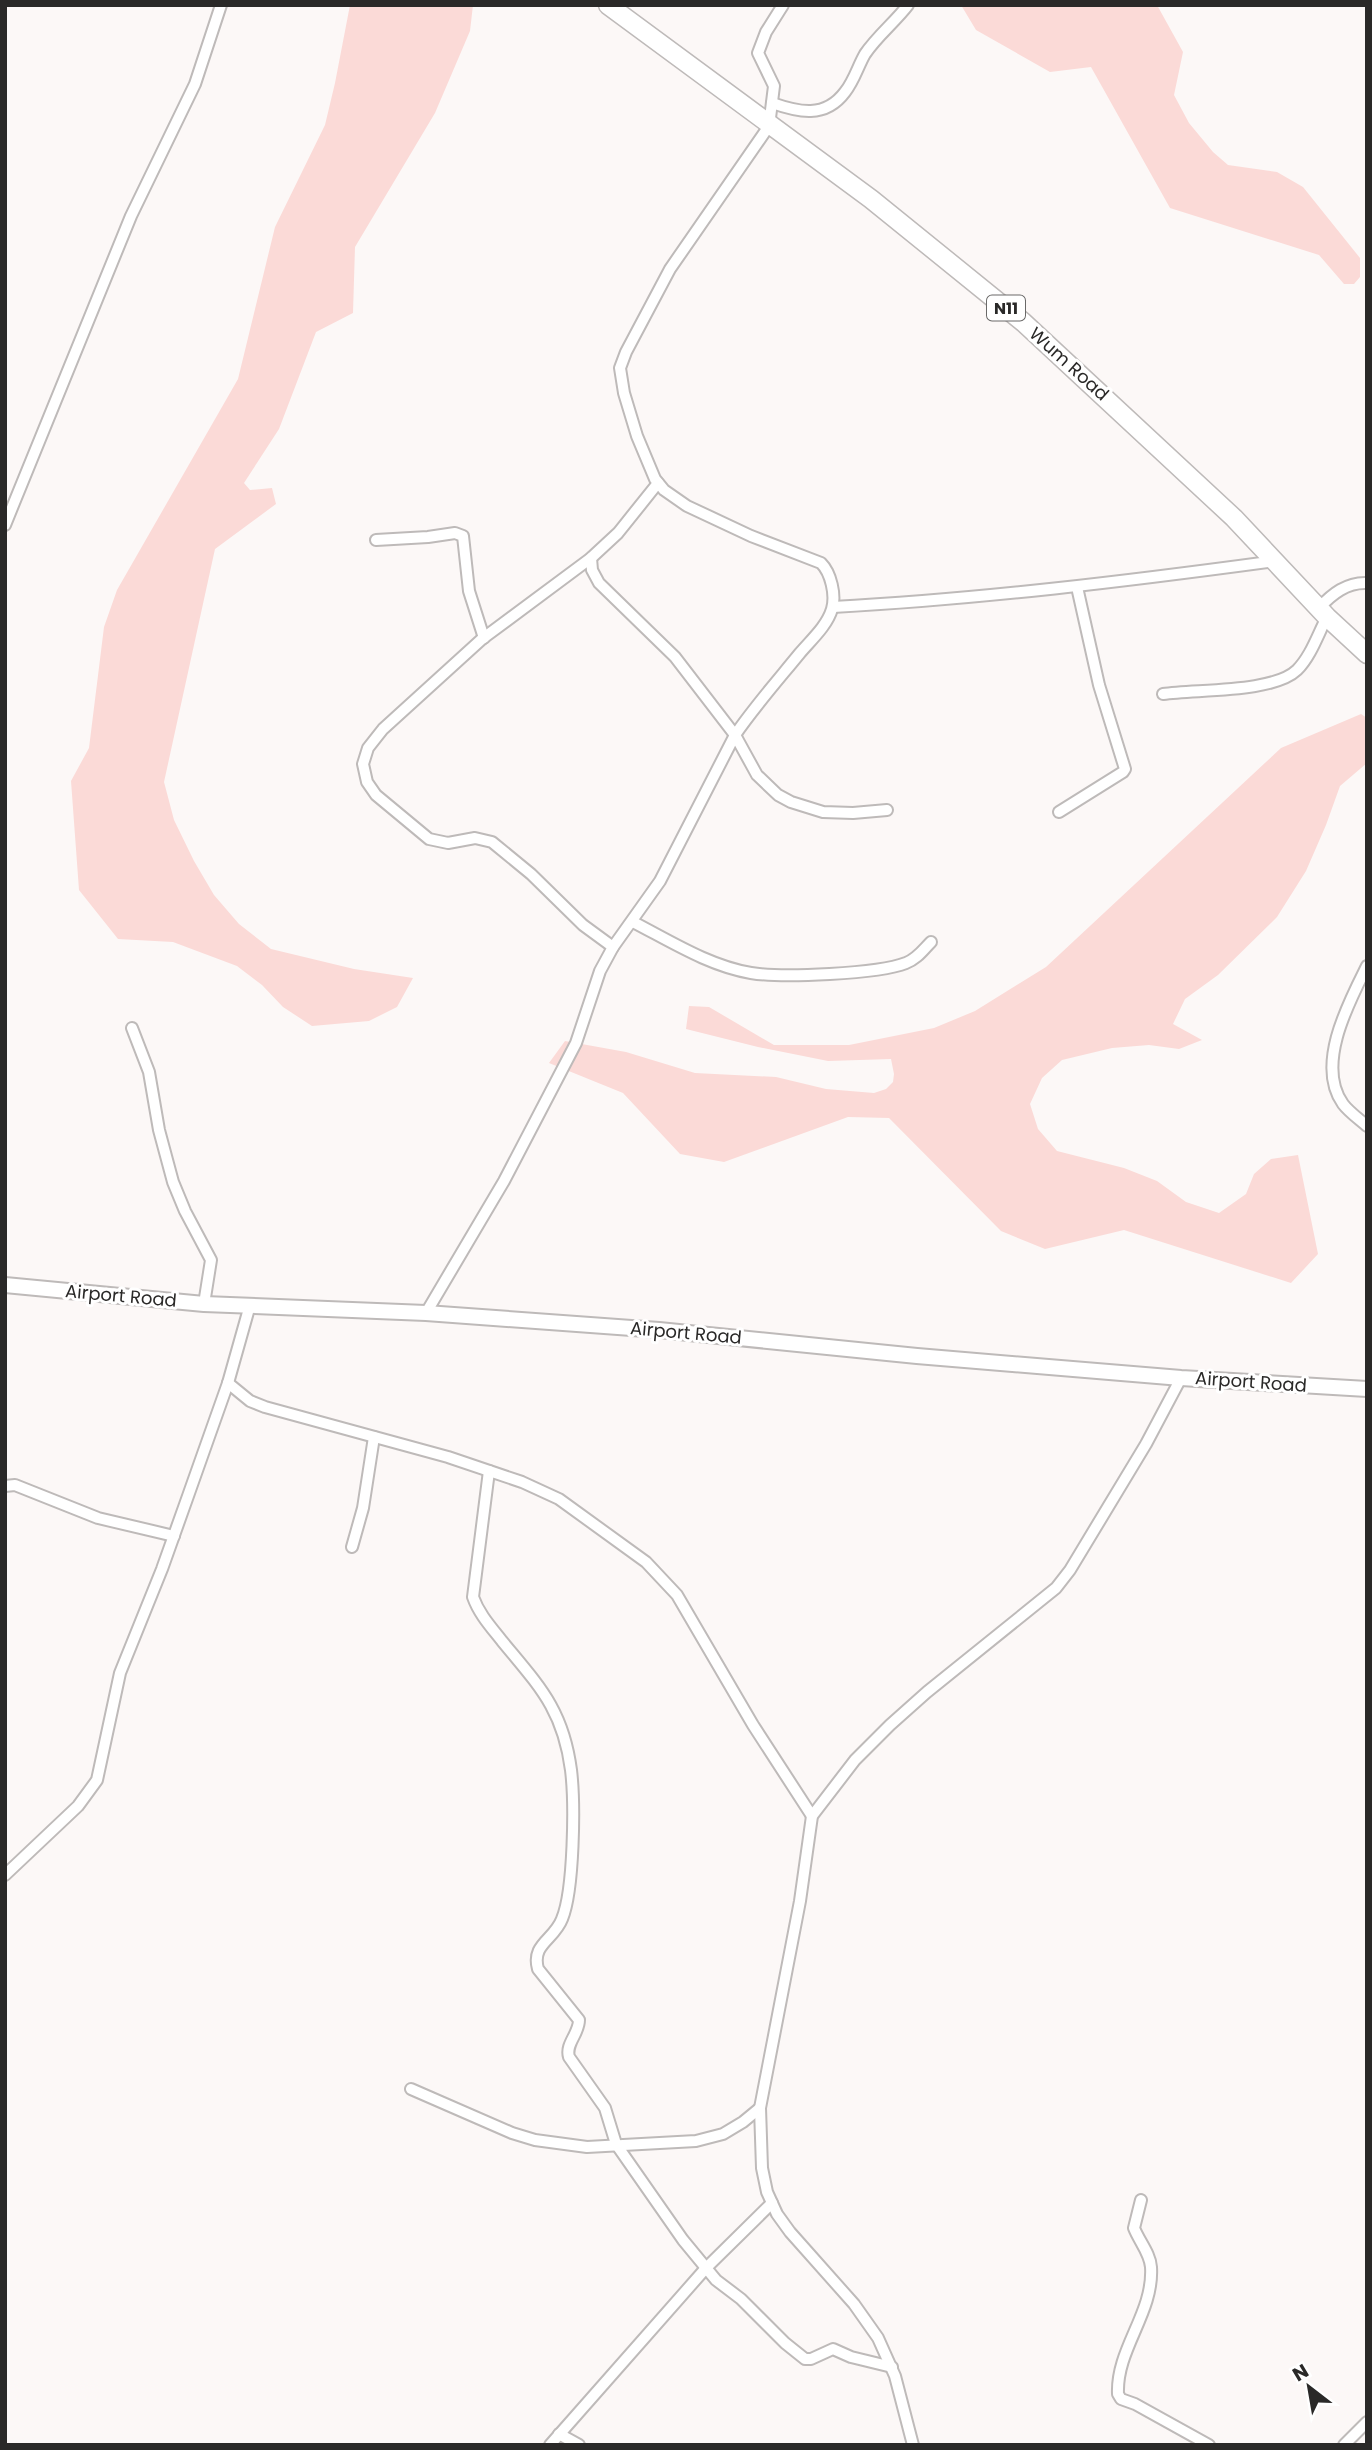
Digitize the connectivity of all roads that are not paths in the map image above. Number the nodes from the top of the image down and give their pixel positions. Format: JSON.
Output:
{"nodes":[{"id":1,"x":221,"y":5,"type":"edge"},
{"id":2,"x":608,"y":5,"type":"edge"},
{"id":3,"x":783,"y":5,"type":"edge"},
{"id":4,"x":908,"y":5,"type":"edge"},
{"id":5,"x":772,"y":103,"type":"junction"},
{"id":6,"x":769,"y":126,"type":"junction"},
{"id":7,"x":658,"y":483,"type":"junction"},
{"id":8,"x":5,"y":525,"type":"edge"},
{"id":9,"x":376,"y":540,"type":"dead end"},
{"id":10,"x":591,"y":558,"type":"junction"},
{"id":11,"x":1276,"y":561,"type":"junction"},
{"id":12,"x":1367,"y":583,"type":"edge"},
{"id":13,"x":1077,"y":587,"type":"junction"},
{"id":14,"x":833,"y":607,"type":"junction"},
{"id":15,"x":1323,"y":613,"type":"junction"},
{"id":16,"x":484,"y":638,"type":"junction"},
{"id":17,"x":1367,"y":654,"type":"edge"},
{"id":18,"x":1163,"y":694,"type":"dead end"},
{"id":19,"x":735,"y":734,"type":"junction"},
{"id":20,"x":887,"y":810,"type":"dead end"},
{"id":21,"x":1059,"y":812,"type":"dead end"},
{"id":22,"x":633,"y":922,"type":"junction"},
{"id":23,"x":931,"y":942,"type":"dead end"},
{"id":24,"x":613,"y":947,"type":"junction"},
{"id":25,"x":1367,"y":966,"type":"edge"},
{"id":26,"x":132,"y":1028,"type":"dead end"},
{"id":27,"x":1367,"y":1126,"type":"edge"},
{"id":28,"x":5,"y":1284,"type":"edge"},
{"id":29,"x":204,"y":1304,"type":"junction"},
{"id":30,"x":250,"y":1305,"type":"junction"},
{"id":31,"x":426,"y":1313,"type":"junction"},
{"id":32,"x":1181,"y":1378,"type":"junction"},
{"id":33,"x":228,"y":1383,"type":"junction"},
{"id":34,"x":1367,"y":1390,"type":"edge"},
{"id":35,"x":374,"y":1437,"type":"junction"},
{"id":36,"x":489,"y":1471,"type":"junction"},
{"id":37,"x":5,"y":1486,"type":"edge"},
{"id":38,"x":174,"y":1536,"type":"junction"},
{"id":39,"x":352,"y":1547,"type":"dead end"},
{"id":40,"x":812,"y":1816,"type":"junction"},
{"id":41,"x":5,"y":1875,"type":"edge"},
{"id":42,"x":411,"y":2089,"type":"dead end"},
{"id":43,"x":760,"y":2108,"type":"junction"},
{"id":44,"x":617,"y":2144,"type":"junction"},
{"id":45,"x":1141,"y":2200,"type":"dead end"},
{"id":46,"x":772,"y":2203,"type":"junction"},
{"id":47,"x":706,"y":2268,"type":"junction"},
{"id":48,"x":892,"y":2367,"type":"junction"},
{"id":49,"x":1367,"y":2423,"type":"edge"},
{"id":50,"x":559,"y":2434,"type":"junction"},
{"id":51,"x":550,"y":2445,"type":"edge"},
{"id":52,"x":579,"y":2445,"type":"edge"},
{"id":53,"x":913,"y":2445,"type":"edge"},
{"id":54,"x":1209,"y":2445,"type":"edge"},
{"id":55,"x":1344,"y":2445,"type":"edge"}],
"edges":[{"from":1,"to":8,"type":"street"},
{"from":2,"to":6,"type":"highway","name":"Wum Road","number":"N11"},
{"from":3,"to":5,"type":"street"},
{"from":4,"to":5,"type":"street"},
{"from":5,"to":6,"type":"street"},
{"from":6,"to":7,"type":"street"},
{"from":6,"to":11,"type":"highway","name":"Wum Road","number":"N11"},
{"from":7,"to":10,"type":"street"},
{"from":7,"to":14,"type":"street"},
{"from":9,"to":16,"type":"street"},
{"from":10,"to":16,"type":"street"},
{"from":10,"to":19,"type":"street"},
{"from":11,"to":13,"type":"street"},
{"from":11,"to":15,"type":"highway","name":"Wum Road","number":"N11"},
{"from":12,"to":15,"type":"street"},
{"from":13,"to":14,"type":"street"},
{"from":13,"to":21,"type":"street"},
{"from":14,"to":19,"type":"street"},
{"from":15,"to":17,"type":"highway","name":"Wum Road","number":"N11"},
{"from":15,"to":18,"type":"street"},
{"from":16,"to":24,"type":"street"},
{"from":19,"to":20,"type":"street"},
{"from":19,"to":22,"type":"street"},
{"from":22,"to":23,"type":"street"},
{"from":22,"to":24,"type":"street"},
{"from":24,"to":31,"type":"street"},
{"from":25,"to":27,"type":"street"},
{"from":26,"to":29,"type":"street"},
{"from":28,"to":29,"type":"main road","name":"Airport Road"},
{"from":29,"to":30,"type":"main road","name":"Airport Road"},
{"from":30,"to":31,"type":"main road","name":"Airport Road"},
{"from":30,"to":33,"type":"street"},
{"from":31,"to":32,"type":"main road","name":"Airport Road"},
{"from":32,"to":34,"type":"main road","name":"Airport Road"},
{"from":32,"to":40,"type":"street"},
{"from":33,"to":35,"type":"street"},
{"from":33,"to":38,"type":"street"},
{"from":35,"to":36,"type":"street"},
{"from":35,"to":39,"type":"street"},
{"from":36,"to":40,"type":"street"},
{"from":36,"to":44,"type":"street"},
{"from":37,"to":38,"type":"street"},
{"from":38,"to":41,"type":"street"},
{"from":40,"to":43,"type":"street"},
{"from":42,"to":44,"type":"street"},
{"from":43,"to":44,"type":"street"},
{"from":43,"to":46,"type":"street"},
{"from":44,"to":47,"type":"street"},
{"from":45,"to":54,"type":"street"},
{"from":46,"to":47,"type":"street"},
{"from":46,"to":48,"type":"street"},
{"from":47,"to":48,"type":"street"},
{"from":47,"to":50,"type":"street"},
{"from":48,"to":53,"type":"street"},
{"from":49,"to":55,"type":"street"},
{"from":50,"to":51,"type":"street"},
{"from":50,"to":52,"type":"street"}]}
